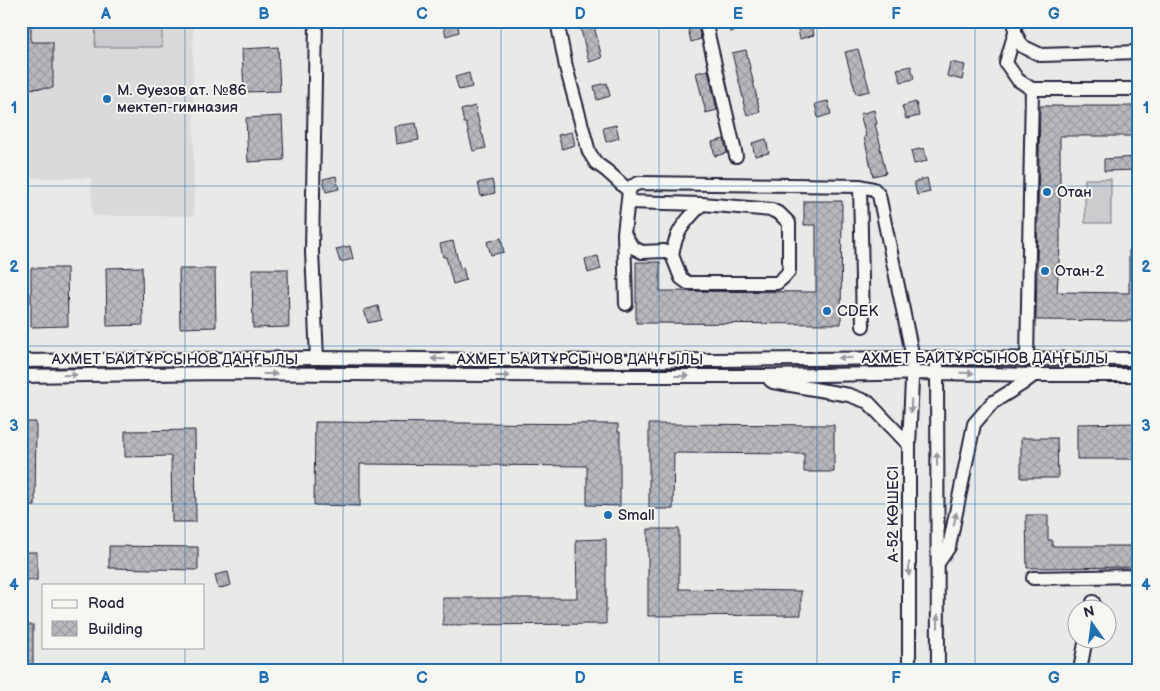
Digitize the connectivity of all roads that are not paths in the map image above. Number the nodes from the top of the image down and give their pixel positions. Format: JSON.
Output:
{"nodes":[{"id":1,"x":316,"y":21,"type":"edge"},
{"id":2,"x":557,"y":21,"type":"edge"},
{"id":3,"x":705,"y":21,"type":"edge"},
{"id":4,"x":1015,"y":26,"type":"edge"},
{"id":5,"x":1139,"y":52,"type":"edge"},
{"id":6,"x":1032,"y":89,"type":"junction"},
{"id":7,"x":1139,"y":89,"type":"edge"},
{"id":8,"x":736,"y":156,"type":"dead end"},
{"id":9,"x":860,"y":186,"type":"junction"},
{"id":10,"x":628,"y":196,"type":"junction"},
{"id":11,"x":702,"y":204,"type":"junction"},
{"id":12,"x":624,"y":234,"type":"junction"},
{"id":13,"x":672,"y":255,"type":"junction"},
{"id":14,"x":626,"y":304,"type":"dead end"},
{"id":15,"x":863,"y":326,"type":"dead end"},
{"id":16,"x":317,"y":358,"type":"junction"},
{"id":17,"x":913,"y":358,"type":"junction"},
{"id":18,"x":936,"y":358,"type":"junction"},
{"id":19,"x":1027,"y":359,"type":"junction"},
{"id":20,"x":1139,"y":359,"type":"edge"},
{"id":21,"x":21,"y":361,"type":"edge"},
{"id":22,"x":46,"y":361,"type":"junction"},
{"id":23,"x":912,"y":373,"type":"junction"},
{"id":24,"x":936,"y":373,"type":"junction"},
{"id":25,"x":1034,"y":375,"type":"junction"},
{"id":26,"x":1139,"y":375,"type":"edge"},
{"id":27,"x":21,"y":376,"type":"edge"},
{"id":28,"x":46,"y":376,"type":"junction"},
{"id":29,"x":761,"y":376,"type":"junction"},
{"id":30,"x":909,"y":446,"type":"junction"},
{"id":31,"x":938,"y":563,"type":"junction"},
{"id":32,"x":1139,"y":576,"type":"edge"},
{"id":33,"x":1033,"y":578,"type":"dead end"},
{"id":34,"x":1084,"y":648,"type":"edge"},
{"id":35,"x":910,"y":670,"type":"edge"},
{"id":36,"x":938,"y":670,"type":"edge"},
{"id":37,"x":1080,"y":670,"type":"edge"}],
"edges":[{"from":1,"to":16,"type":"street"},
{"from":2,"to":10,"type":"street"},
{"from":3,"to":8,"type":"street"},
{"from":4,"to":5,"type":"street"},
{"from":4,"to":6,"type":"street"},
{"from":6,"to":7,"type":"street"},
{"from":6,"to":19,"type":"street"},
{"from":9,"to":10,"type":"street"},
{"from":9,"to":15,"type":"street"},
{"from":9,"to":17,"type":"street","name":"А-52 КӨШЕСІ"},
{"from":10,"to":11,"type":"street"},
{"from":10,"to":12,"type":"street"},
{"from":11,"to":13,"type":"street"},
{"from":11,"to":13,"type":"street"},
{"from":12,"to":13,"type":"street"},
{"from":12,"to":14,"type":"street"},
{"from":17,"to":16,"type":"street","name":"АХМЕТ БАЙТҰРСЫНОВ ДАҢҒЫЛЫ","one_way":true},
{"from":16,"to":22,"type":"street","name":"АХМЕТ БАЙТҰРСЫНОВ ДАҢҒЫЛЫ"},
{"from":17,"to":18,"type":"street","name":"АХМЕТ БАЙТҰРСЫНОВ ДАҢҒЫЛЫ"},
{"from":17,"to":23,"type":"street","name":"А-52 КӨШЕСІ"},
{"from":18,"to":19,"type":"street","name":"АХМЕТ БАЙТҰРСЫНОВ ДАҢҒЫЛЫ"},
{"from":18,"to":24,"type":"street"},
{"from":19,"to":20,"type":"street","name":"АХМЕТ БАЙТҰРСЫНОВ ДАҢҒЫЛЫ"},
{"from":21,"to":22,"type":"street","name":"АХМЕТ БАЙТҰРСЫНОВ ДАҢҒЫЛЫ"},
{"from":22,"to":28,"type":"street"},
{"from":23,"to":24,"type":"street","name":"АХМЕТ БАЙТҰРСЫНОВ ДАҢҒЫЛЫ"},
{"from":23,"to":29,"type":"street","name":"АХМЕТ БАЙТҰРСЫНОВ ДАҢҒЫЛЫ"},
{"from":23,"to":30,"type":"street","name":"А-52 КӨШЕСІ","one_way":true},
{"from":24,"to":25,"type":"street","name":"АХМЕТ БАЙТҰРСЫНОВ ДАҢҒЫЛЫ","one_way":true},
{"from":31,"to":24,"type":"street","one_way":true},
{"from":25,"to":26,"type":"street","name":"АХМЕТ БАЙТҰРСЫНОВ ДАҢҒЫЛЫ"},
{"from":31,"to":25,"type":"street","one_way":true},
{"from":27,"to":28,"type":"street","name":"АХМЕТ БАЙТҰРСЫНОВ ДАҢҒЫЛЫ"},
{"from":28,"to":29,"type":"street","name":"АХМЕТ БАЙТҰРСЫНОВ ДАҢҒЫЛЫ","one_way":true},
{"from":29,"to":30,"type":"street"},
{"from":30,"to":35,"type":"street","name":"А-52 КӨШЕСІ","one_way":true},
{"from":36,"to":31,"type":"street","one_way":true},
{"from":32,"to":33,"type":"street"},
{"from":34,"to":37,"type":"street"}]}
